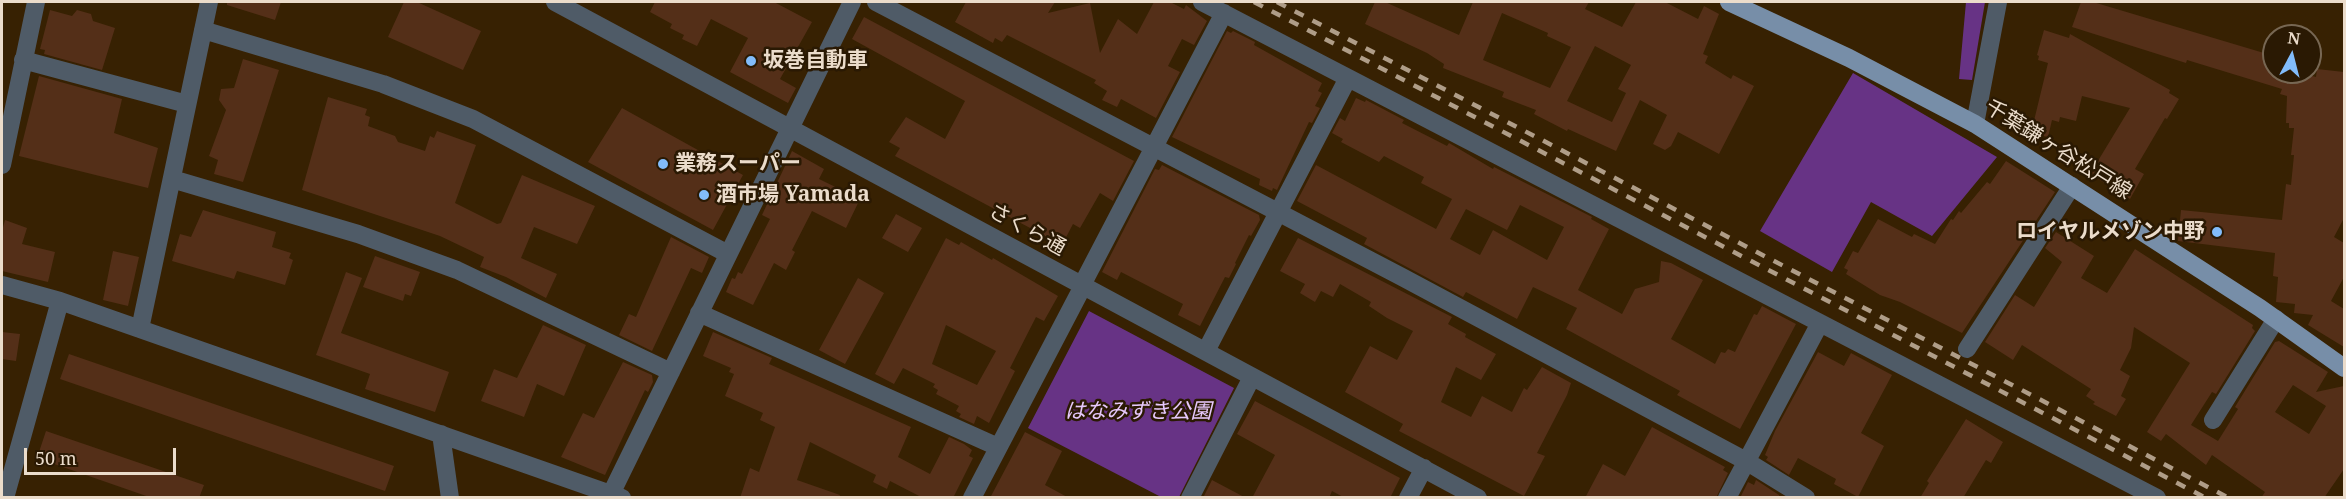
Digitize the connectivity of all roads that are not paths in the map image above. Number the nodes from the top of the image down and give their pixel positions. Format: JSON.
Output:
{"nodes":[{"id":1,"x":36,"y":2,"type":"edge"},
{"id":2,"x":208,"y":2,"type":"edge"},
{"id":3,"x":555,"y":2,"type":"edge"},
{"id":4,"x":852,"y":2,"type":"edge"},
{"id":5,"x":876,"y":2,"type":"edge"},
{"id":6,"x":1202,"y":2,"type":"edge"},
{"id":7,"x":1729,"y":2,"type":"edge"},
{"id":8,"x":1998,"y":2,"type":"edge"},
{"id":9,"x":1224,"y":13,"type":"junction"},
{"id":10,"x":203,"y":30,"type":"junction"},
{"id":11,"x":24,"y":60,"type":"junction"},
{"id":12,"x":1348,"y":78,"type":"junction"},
{"id":13,"x":187,"y":104,"type":"junction"},
{"id":14,"x":1975,"y":124,"type":"junction"},
{"id":15,"x":791,"y":127,"type":"junction"},
{"id":16,"x":5,"y":132,"type":"edge"},
{"id":17,"x":1154,"y":148,"type":"junction"},
{"id":18,"x":2,"y":165,"type":"edge"},
{"id":19,"x":172,"y":179,"type":"junction"},
{"id":20,"x":2072,"y":186,"type":"junction"},
{"id":21,"x":1278,"y":213,"type":"junction"},
{"id":22,"x":728,"y":254,"type":"junction"},
{"id":23,"x":2,"y":285,"type":"edge"},
{"id":24,"x":1083,"y":286,"type":"junction"},
{"id":25,"x":60,"y":301,"type":"junction"},
{"id":26,"x":699,"y":313,"type":"junction"},
{"id":27,"x":2276,"y":319,"type":"junction"},
{"id":28,"x":1820,"y":323,"type":"junction"},
{"id":29,"x":140,"y":329,"type":"junction"},
{"id":30,"x":1967,"y":349,"type":"dead end"},
{"id":31,"x":1206,"y":351,"type":"junction"},
{"id":32,"x":2344,"y":368,"type":"edge"},
{"id":33,"x":671,"y":372,"type":"junction"},
{"id":34,"x":1252,"y":377,"type":"junction"},
{"id":35,"x":2213,"y":420,"type":"dead end"},
{"id":36,"x":441,"y":434,"type":"junction"},
{"id":37,"x":998,"y":447,"type":"junction"},
{"id":38,"x":1746,"y":461,"type":"junction"},
{"id":39,"x":1424,"y":468,"type":"junction"},
{"id":40,"x":617,"y":496,"type":"edge"},
{"id":41,"x":5,"y":498,"type":"edge"},
{"id":42,"x":450,"y":498,"type":"edge"},
{"id":43,"x":972,"y":498,"type":"edge"},
{"id":44,"x":1190,"y":498,"type":"edge"},
{"id":45,"x":1408,"y":498,"type":"edge"},
{"id":46,"x":1478,"y":498,"type":"edge"},
{"id":47,"x":1727,"y":498,"type":"edge"},
{"id":48,"x":1806,"y":498,"type":"edge"},
{"id":49,"x":2157,"y":498,"type":"edge"}],
"edges":[{"from":1,"to":11,"type":"street"},
{"from":2,"to":10,"type":"street"},
{"from":3,"to":15,"type":"street","name":"さくら通"},
{"from":4,"to":15,"type":"street"},
{"from":5,"to":17,"type":"street"},
{"from":6,"to":9,"type":"street"},
{"from":7,"to":14,"type":"main road","name":"千葉鎌ヶ谷松戸線"},
{"from":8,"to":14,"type":"street"},
{"from":9,"to":12,"type":"street"},
{"from":9,"to":17,"type":"street"},
{"from":10,"to":13,"type":"street"},
{"from":10,"to":22,"type":"street"},
{"from":11,"to":13,"type":"street"},
{"from":11,"to":16,"type":"street"},
{"from":12,"to":21,"type":"street"},
{"from":12,"to":28,"type":"street"},
{"from":13,"to":19,"type":"street"},
{"from":14,"to":20,"type":"main road","name":"千葉鎌ヶ谷松戸線"},
{"from":15,"to":22,"type":"street"},
{"from":15,"to":24,"type":"street","name":"さくら通"},
{"from":16,"to":18,"type":"street"},
{"from":17,"to":21,"type":"street"},
{"from":17,"to":24,"type":"street"},
{"from":19,"to":29,"type":"street"},
{"from":19,"to":33,"type":"street"},
{"from":20,"to":27,"type":"main road","name":"千葉鎌ヶ谷松戸線"},
{"from":20,"to":30,"type":"street"},
{"from":21,"to":31,"type":"street"},
{"from":21,"to":38,"type":"street"},
{"from":22,"to":26,"type":"street"},
{"from":23,"to":25,"type":"street"},
{"from":24,"to":31,"type":"street","name":"さくら通"},
{"from":24,"to":37,"type":"street"},
{"from":25,"to":29,"type":"street"},
{"from":25,"to":41,"type":"street"},
{"from":26,"to":33,"type":"street"},
{"from":26,"to":37,"type":"street"},
{"from":27,"to":32,"type":"main road","name":"千葉鎌ヶ谷松戸線"},
{"from":27,"to":35,"type":"street"},
{"from":28,"to":38,"type":"street"},
{"from":28,"to":49,"type":"street"},
{"from":29,"to":36,"type":"street"},
{"from":31,"to":34,"type":"street","name":"さくら通"},
{"from":33,"to":40,"type":"street"},
{"from":34,"to":39,"type":"street","name":"さくら通"},
{"from":34,"to":44,"type":"street"},
{"from":36,"to":40,"type":"street"},
{"from":36,"to":42,"type":"street"},
{"from":37,"to":43,"type":"street"},
{"from":38,"to":47,"type":"street"},
{"from":38,"to":48,"type":"street"},
{"from":39,"to":45,"type":"street"},
{"from":39,"to":46,"type":"street","name":"さくら通"}]}
